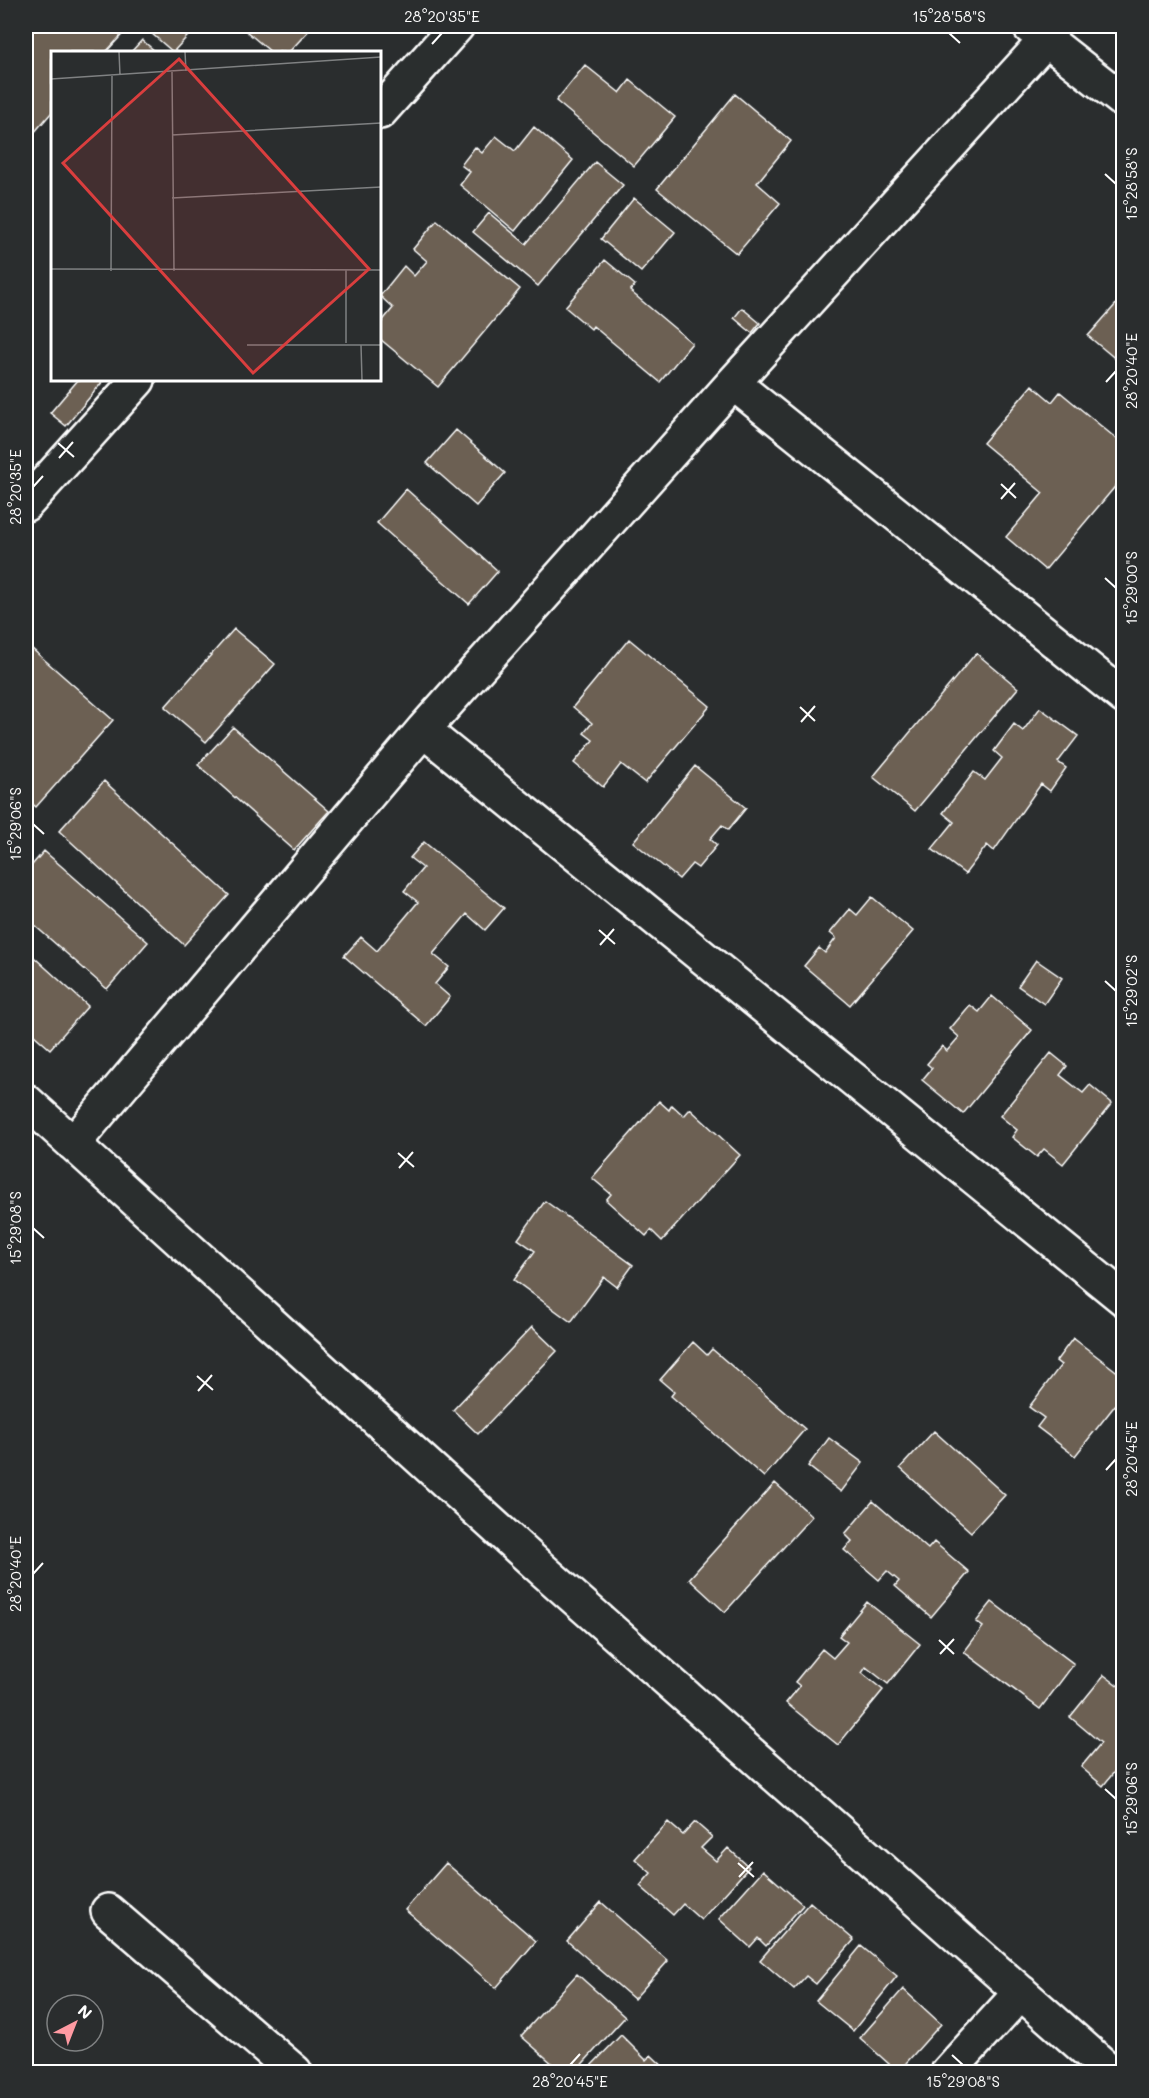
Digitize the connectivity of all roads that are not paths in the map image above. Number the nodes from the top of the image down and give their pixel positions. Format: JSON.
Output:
{"nodes":[{"id":1,"x":457,"y":26,"type":"edge"},
{"id":2,"x":1037,"y":33,"type":"edge"},
{"id":3,"x":1124,"y":101,"type":"edge"},
{"id":4,"x":381,"y":111,"type":"edge"},
{"id":5,"x":137,"y":381,"type":"edge"},
{"id":6,"x":734,"y":383,"type":"junction"},
{"id":7,"x":26,"y":504,"type":"edge"},
{"id":8,"x":1124,"y":697,"type":"edge"},
{"id":9,"x":423,"y":730,"type":"junction"},
{"id":10,"x":26,"y":1101,"type":"edge"},
{"id":11,"x":73,"y":1144,"type":"junction"},
{"id":12,"x":1124,"y":1299,"type":"edge"},
{"id":13,"x":108,"y":1911,"type":"dead end"},
{"id":14,"x":1021,"y":1992,"type":"junction"},
{"id":15,"x":295,"y":2073,"type":"edge"},
{"id":16,"x":948,"y":2073,"type":"edge"},
{"id":17,"x":1111,"y":2073,"type":"edge"}],
"edges":[{"from":1,"to":4,"type":"street"},
{"from":2,"to":3,"type":"street"},
{"from":2,"to":6,"type":"street"},
{"from":5,"to":7,"type":"street"},
{"from":6,"to":8,"type":"street"},
{"from":6,"to":9,"type":"street"},
{"from":9,"to":11,"type":"street"},
{"from":9,"to":12,"type":"street"},
{"from":10,"to":11,"type":"street"},
{"from":11,"to":14,"type":"street"},
{"from":13,"to":15,"type":"street"},
{"from":14,"to":16,"type":"street"},
{"from":14,"to":17,"type":"street"}]}
